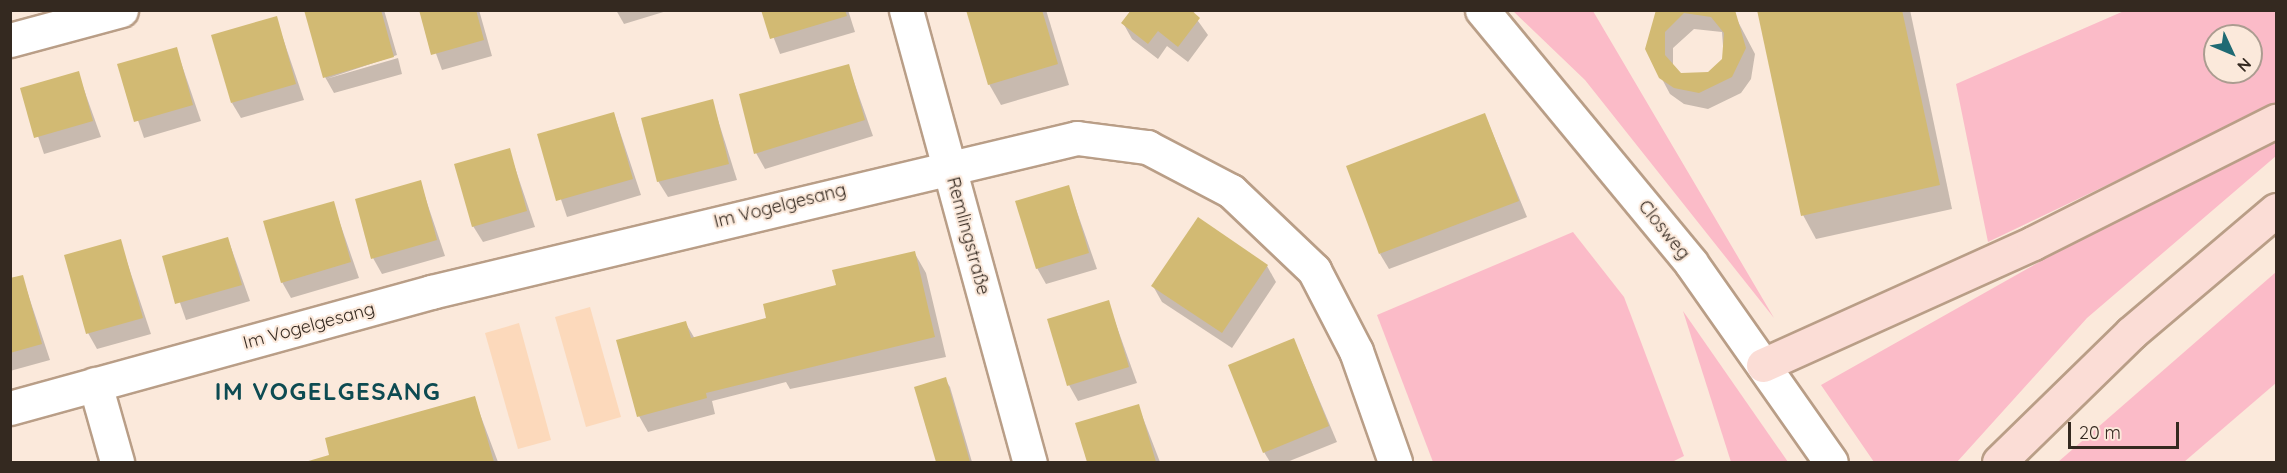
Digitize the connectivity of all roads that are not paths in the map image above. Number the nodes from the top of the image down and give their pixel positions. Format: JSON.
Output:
{"nodes":[{"id":1,"x":121,"y":10,"type":"edge"},
{"id":2,"x":906,"y":10,"type":"edge"},
{"id":3,"x":1482,"y":10,"type":"edge"},
{"id":4,"x":10,"y":40,"type":"edge"},
{"id":5,"x":2277,"y":121,"type":"edge"},
{"id":6,"x":949,"y":164,"type":"junction"},
{"id":7,"x":2277,"y":210,"type":"edge"},
{"id":8,"x":1764,"y":365,"type":"junction"},
{"id":9,"x":95,"y":384,"type":"junction"},
{"id":10,"x":10,"y":408,"type":"edge"},
{"id":11,"x":117,"y":462,"type":"edge"},
{"id":12,"x":1030,"y":462,"type":"edge"},
{"id":13,"x":1395,"y":462,"type":"edge"},
{"id":14,"x":1831,"y":462,"type":"edge"},
{"id":15,"x":1999,"y":462,"type":"edge"}],
"edges":[{"from":1,"to":4,"type":"street"},
{"from":2,"to":6,"type":"street","name":"Remlingstraße"},
{"from":3,"to":8,"type":"street","name":"Closweg"},
{"from":5,"to":8,"type":"main road"},
{"from":6,"to":9,"type":"street","name":"Im Vogelgesang"},
{"from":6,"to":12,"type":"street","name":"Remlingstraße"},
{"from":6,"to":13,"type":"street","name":"Im Vogelgesang"},
{"from":7,"to":15,"type":"main road"},
{"from":8,"to":14,"type":"street","name":"Closweg"},
{"from":9,"to":10,"type":"street","name":"Im Vogelgesang"},
{"from":9,"to":11,"type":"street"}]}
